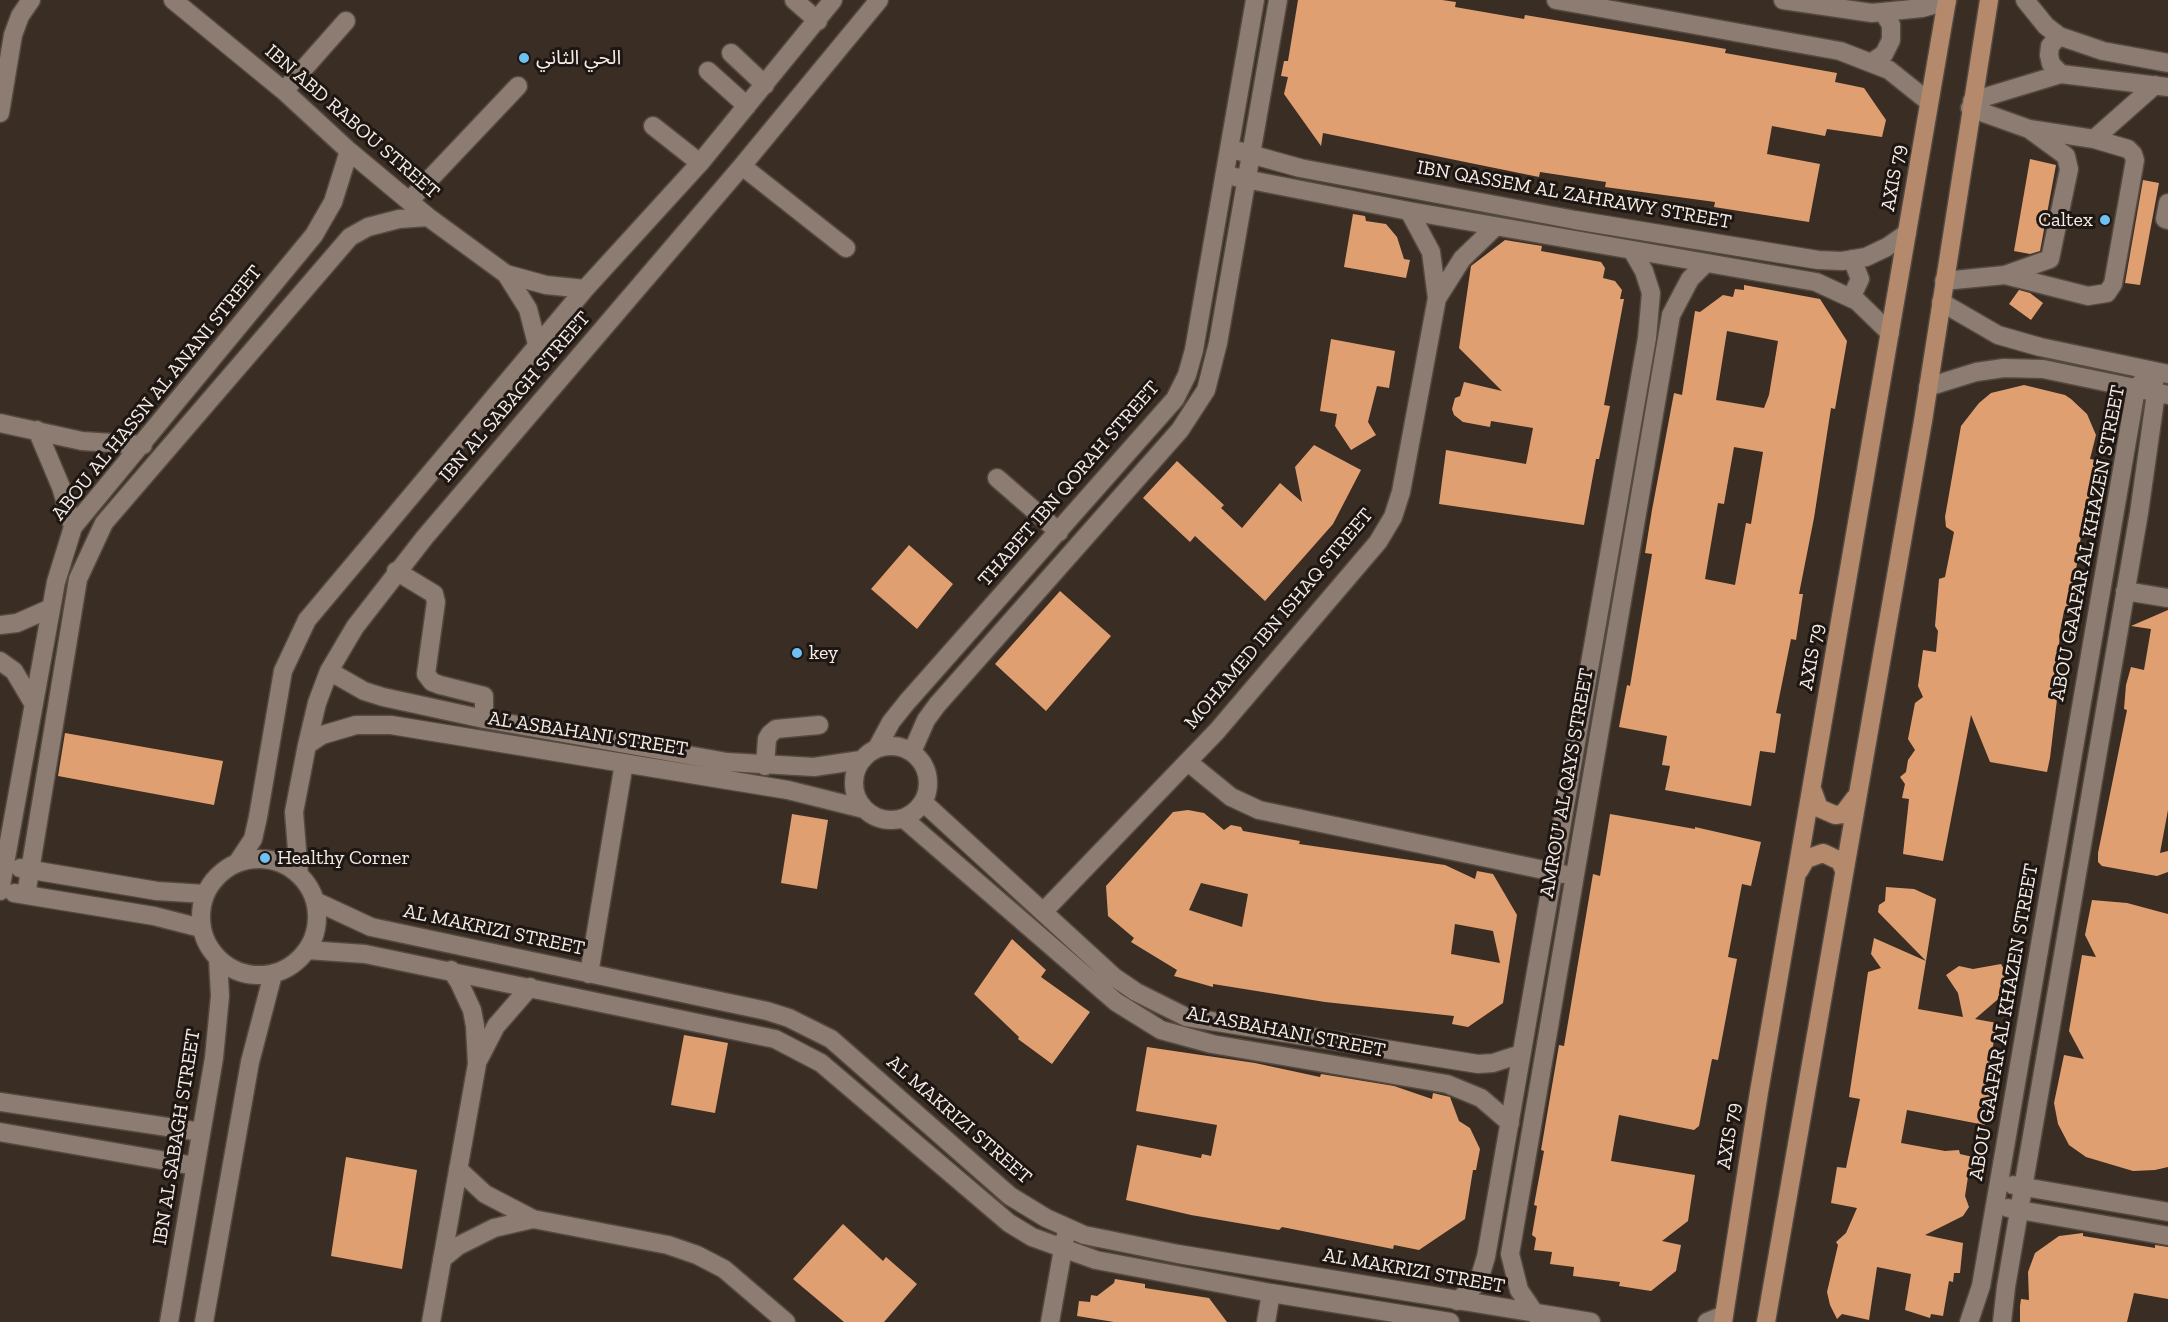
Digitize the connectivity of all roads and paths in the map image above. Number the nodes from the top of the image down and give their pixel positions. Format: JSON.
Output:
{"nodes":[{"id":1,"x":31,"y":0,"type":"edge"},
{"id":2,"x":173,"y":0,"type":"edge"},
{"id":3,"x":794,"y":0,"type":"edge"},
{"id":4,"x":833,"y":0,"type":"edge"},
{"id":5,"x":879,"y":0,"type":"edge"},
{"id":6,"x":1255,"y":0,"type":"edge"},
{"id":7,"x":1278,"y":0,"type":"edge"},
{"id":8,"x":1556,"y":0,"type":"edge"},
{"id":9,"x":1783,"y":0,"type":"edge"},
{"id":10,"x":1947,"y":0,"type":"edge"},
{"id":11,"x":1989,"y":0,"type":"edge"},
{"id":12,"x":2025,"y":0,"type":"edge"},
{"id":13,"x":1883,"y":12,"type":"junction"},
{"id":14,"x":346,"y":21,"type":"dead end"},
{"id":15,"x":818,"y":21,"type":"junction"},
{"id":16,"x":2059,"y":36,"type":"junction"},
{"id":17,"x":730,"y":52,"type":"dead end"},
{"id":18,"x":1872,"y":62,"type":"junction"},
{"id":19,"x":2168,"y":63,"type":"edge"},
{"id":20,"x":708,"y":71,"type":"dead end"},
{"id":21,"x":2061,"y":74,"type":"junction"},
{"id":22,"x":765,"y":85,"type":"junction"},
{"id":23,"x":518,"y":86,"type":"dead end"},
{"id":24,"x":2162,"y":86,"type":"edge"},
{"id":25,"x":284,"y":91,"type":"junction"},
{"id":26,"x":1929,"y":102,"type":"junction"},
{"id":27,"x":1971,"y":104,"type":"junction"},
{"id":28,"x":747,"y":106,"type":"junction"},
{"id":29,"x":0,"y":113,"type":"edge"},
{"id":30,"x":653,"y":126,"type":"dead end"},
{"id":31,"x":2029,"y":129,"type":"junction"},
{"id":32,"x":2094,"y":139,"type":"junction"},
{"id":33,"x":1229,"y":148,"type":"junction"},
{"id":34,"x":349,"y":151,"type":"junction"},
{"id":35,"x":1250,"y":154,"type":"junction"},
{"id":36,"x":700,"y":163,"type":"junction"},
{"id":37,"x":742,"y":166,"type":"junction"},
{"id":38,"x":1224,"y":175,"type":"junction"},
{"id":39,"x":1245,"y":179,"type":"junction"},
{"id":40,"x":409,"y":201,"type":"junction"},
{"id":41,"x":2168,"y":203,"type":"edge"},
{"id":42,"x":1409,"y":212,"type":"junction"},
{"id":43,"x":428,"y":218,"type":"junction"},
{"id":44,"x":1575,"y":220,"type":"junction"},
{"id":45,"x":2168,"y":220,"type":"edge"},
{"id":46,"x":1495,"y":227,"type":"junction"},
{"id":47,"x":1907,"y":233,"type":"junction"},
{"id":48,"x":1571,"y":240,"type":"junction"},
{"id":49,"x":846,"y":248,"type":"dead end"},
{"id":50,"x":1632,"y":252,"type":"junction"},
{"id":51,"x":1852,"y":259,"type":"junction"},
{"id":52,"x":1705,"y":264,"type":"junction"},
{"id":53,"x":506,"y":274,"type":"junction"},
{"id":54,"x":2005,"y":275,"type":"junction"},
{"id":55,"x":1944,"y":281,"type":"junction"},
{"id":56,"x":585,"y":289,"type":"junction"},
{"id":57,"x":1437,"y":298,"type":"junction"},
{"id":58,"x":1851,"y":298,"type":"junction"},
{"id":59,"x":1941,"y":302,"type":"junction"},
{"id":60,"x":1890,"y":333,"type":"junction"},
{"id":61,"x":538,"y":348,"type":"junction"},
{"id":62,"x":2159,"y":373,"type":"edge"},
{"id":63,"x":1928,"y":387,"type":"junction"},
{"id":64,"x":2136,"y":389,"type":"junction"},
{"id":65,"x":2162,"y":394,"type":"edge"},
{"id":66,"x":0,"y":423,"type":"edge"},
{"id":67,"x":37,"y":430,"type":"junction"},
{"id":68,"x":143,"y":445,"type":"junction"},
{"id":69,"x":997,"y":478,"type":"dead end"},
{"id":70,"x":73,"y":527,"type":"junction"},
{"id":71,"x":1054,"y":537,"type":"junction"},
{"id":72,"x":1065,"y":558,"type":"junction"},
{"id":73,"x":60,"y":565,"type":"junction"},
{"id":74,"x":82,"y":570,"type":"junction"},
{"id":75,"x":396,"y":571,"type":"junction"},
{"id":76,"x":2126,"y":591,"type":"junction"},
{"id":77,"x":2168,"y":598,"type":"edge"},
{"id":78,"x":51,"y":608,"type":"junction"},
{"id":79,"x":0,"y":625,"type":"edge"},
{"id":80,"x":0,"y":661,"type":"edge"},
{"id":81,"x":329,"y":671,"type":"junction"},
{"id":82,"x":33,"y":703,"type":"junction"},
{"id":83,"x":484,"y":719,"type":"junction"},
{"id":84,"x":819,"y":725,"type":"dead end"},
{"id":85,"x":307,"y":744,"type":"junction"},
{"id":86,"x":877,"y":748,"type":"junction"},
{"id":87,"x":912,"y":752,"type":"junction"},
{"id":88,"x":861,"y":760,"type":"junction"},
{"id":89,"x":1188,"y":762,"type":"junction"},
{"id":90,"x":624,"y":763,"type":"junction"},
{"id":91,"x":765,"y":766,"type":"junction"},
{"id":92,"x":1859,"y":787,"type":"junction"},
{"id":93,"x":1812,"y":789,"type":"junction"},
{"id":94,"x":923,"y":802,"type":"junction"},
{"id":95,"x":864,"y":808,"type":"junction"},
{"id":96,"x":903,"y":818,"type":"junction"},
{"id":97,"x":237,"y":863,"type":"junction"},
{"id":98,"x":3,"y":865,"type":"edge"},
{"id":99,"x":30,"y":870,"type":"junction"},
{"id":100,"x":1844,"y":870,"type":"junction"},
{"id":101,"x":1552,"y":872,"type":"junction"},
{"id":102,"x":299,"y":874,"type":"junction"},
{"id":103,"x":1574,"y":876,"type":"junction"},
{"id":104,"x":1797,"y":876,"type":"junction"},
{"id":105,"x":0,"y":891,"type":"edge"},
{"id":106,"x":205,"y":894,"type":"junction"},
{"id":107,"x":26,"y":895,"type":"junction"},
{"id":108,"x":315,"y":901,"type":"junction"},
{"id":109,"x":1044,"y":911,"type":"junction"},
{"id":110,"x":201,"y":928,"type":"junction"},
{"id":111,"x":307,"y":950,"type":"junction"},
{"id":112,"x":218,"y":959,"type":"junction"},
{"id":113,"x":451,"y":970,"type":"junction"},
{"id":114,"x":273,"y":974,"type":"junction"},
{"id":115,"x":590,"y":974,"type":"junction"},
{"id":116,"x":530,"y":987,"type":"junction"},
{"id":117,"x":1521,"y":1054,"type":"junction"},
{"id":118,"x":477,"y":1064,"type":"junction"},
{"id":119,"x":0,"y":1102,"type":"edge"},
{"id":120,"x":1509,"y":1123,"type":"junction"},
{"id":121,"x":0,"y":1132,"type":"edge"},
{"id":122,"x":201,"y":1132,"type":"junction"},
{"id":123,"x":195,"y":1166,"type":"junction"},
{"id":124,"x":458,"y":1169,"type":"junction"},
{"id":125,"x":1998,"y":1183,"type":"junction"},
{"id":126,"x":2023,"y":1187,"type":"junction"},
{"id":127,"x":1994,"y":1206,"type":"junction"},
{"id":128,"x":2019,"y":1210,"type":"junction"},
{"id":129,"x":2168,"y":1212,"type":"edge"},
{"id":130,"x":533,"y":1219,"type":"junction"},
{"id":131,"x":1067,"y":1228,"type":"junction"},
{"id":132,"x":2168,"y":1236,"type":"edge"},
{"id":133,"x":1063,"y":1250,"type":"junction"},
{"id":134,"x":442,"y":1259,"type":"junction"},
{"id":135,"x":1271,"y":1293,"type":"junction"},
{"id":136,"x":1457,"y":1301,"type":"junction"},
{"id":137,"x":1536,"y":1315,"type":"junction"},
{"id":138,"x":1723,"y":1318,"type":"edge"},
{"id":139,"x":1770,"y":1320,"type":"edge"},
{"id":140,"x":169,"y":1322,"type":"edge"},
{"id":141,"x":204,"y":1322,"type":"edge"},
{"id":142,"x":431,"y":1322,"type":"edge"},
{"id":143,"x":786,"y":1322,"type":"edge"},
{"id":144,"x":1050,"y":1322,"type":"edge"},
{"id":145,"x":1266,"y":1322,"type":"edge"},
{"id":146,"x":1450,"y":1322,"type":"edge"},
{"id":147,"x":1591,"y":1322,"type":"edge"},
{"id":148,"x":1707,"y":1322,"type":"edge"},
{"id":149,"x":1969,"y":1322,"type":"edge"},
{"id":150,"x":2002,"y":1322,"type":"edge"}],
"edges":[{"from":1,"to":29,"type":"street"},
{"from":2,"to":25,"type":"street","name":"IBN ABD RABOU STREET"},
{"from":3,"to":15,"type":"street"},
{"from":4,"to":15,"type":"street","name":"IBN AL SABAGH STREET"},
{"from":5,"to":37,"type":"street","name":"IBN AL SABAGH STREET"},
{"from":6,"to":33,"type":"street","name":"THABET IBN QORAH STREET"},
{"from":7,"to":35,"type":"street"},
{"from":8,"to":18,"type":"street"},
{"from":9,"to":13,"type":"street"},
{"from":10,"to":13,"type":"street"},
{"from":10,"to":26,"type":"main road","name":"AXIS 79"},
{"from":11,"to":27,"type":"main road"},
{"from":12,"to":16,"type":"street"},
{"from":13,"to":18,"type":"street"},
{"from":14,"to":25,"type":"street"},
{"from":15,"to":22,"type":"street","name":"IBN AL SABAGH STREET"},
{"from":16,"to":19,"type":"street"},
{"from":16,"to":21,"type":"street"},
{"from":17,"to":22,"type":"street"},
{"from":18,"to":26,"type":"street"},
{"from":20,"to":28,"type":"street"},
{"from":21,"to":24,"type":"street"},
{"from":21,"to":27,"type":"street"},
{"from":22,"to":28,"type":"street","name":"IBN AL SABAGH STREET"},
{"from":23,"to":40,"type":"street"},
{"from":24,"to":32,"type":"street"},
{"from":25,"to":34,"type":"street","name":"IBN ABD RABOU STREET"},
{"from":26,"to":47,"type":"main road","name":"AXIS 79"},
{"from":27,"to":31,"type":"street"},
{"from":27,"to":55,"type":"main road"},
{"from":28,"to":36,"type":"street","name":"IBN AL SABAGH STREET"},
{"from":30,"to":36,"type":"street"},
{"from":31,"to":32,"type":"street"},
{"from":31,"to":54,"type":"street"},
{"from":32,"to":54,"type":"street"},
{"from":33,"to":35,"type":"street","name":"IBN QASSEM AL ZAHRAWY STREET"},
{"from":33,"to":38,"type":"street","name":"THABET IBN QORAH STREET"},
{"from":34,"to":40,"type":"street","name":"IBN ABD RABOU STREET"},
{"from":34,"to":68,"type":"street","name":"ABOU AL HASSN AL ANANI STREET"},
{"from":35,"to":39,"type":"street"},
{"from":35,"to":44,"type":"street","name":"IBN QASSEM AL ZAHRAWY STREET"},
{"from":36,"to":56,"type":"street","name":"IBN AL SABAGH STREET"},
{"from":37,"to":49,"type":"street"},
{"from":37,"to":75,"type":"street","name":"IBN AL SABAGH STREET"},
{"from":38,"to":39,"type":"street"},
{"from":38,"to":71,"type":"street","name":"THABET IBN QORAH STREET"},
{"from":39,"to":42,"type":"street"},
{"from":39,"to":72,"type":"street"},
{"from":40,"to":43,"type":"street","name":"IBN ABD RABOU STREET"},
{"from":41,"to":45,"type":"street"},
{"from":42,"to":46,"type":"street"},
{"from":42,"to":57,"type":"street","name":"MOHAMED IBN ISHAQ STREET"},
{"from":43,"to":53,"type":"street","name":"IBN ABD RABOU STREET"},
{"from":43,"to":74,"type":"street","name":"ABOU AL HASSN AL ANANI STREET"},
{"from":44,"to":48,"type":"street"},
{"from":44,"to":51,"type":"street","name":"IBN QASSEM AL ZAHRAWY STREET"},
{"from":46,"to":48,"type":"street"},
{"from":46,"to":57,"type":"street","name":"MOHAMED IBN ISHAQ STREET"},
{"from":47,"to":51,"type":"street","name":"IBN QASSEM AL ZAHRAWY STREET"},
{"from":47,"to":60,"type":"main road","name":"AXIS 79"},
{"from":48,"to":50,"type":"street"},
{"from":50,"to":52,"type":"street"},
{"from":50,"to":101,"type":"street","name":"AMROU' AL QAYS STREET"},
{"from":51,"to":58,"type":"street"},
{"from":52,"to":58,"type":"street"},
{"from":52,"to":103,"type":"street","name":"AMROU' AL QAYS STREET"},
{"from":53,"to":56,"type":"street","name":"IBN ABD RABOU STREET"},
{"from":53,"to":61,"type":"street","name":"IBN ABD RABOU STREET"},
{"from":54,"to":55,"type":"street"},
{"from":55,"to":59,"type":"main road"},
{"from":56,"to":61,"type":"street","name":"IBN AL SABAGH STREET"},
{"from":57,"to":89,"type":"street","name":"MOHAMED IBN ISHAQ STREET"},
{"from":58,"to":60,"type":"street"},
{"from":59,"to":62,"type":"street"},
{"from":59,"to":63,"type":"main road"},
{"from":60,"to":93,"type":"main road","name":"AXIS 79"},
{"from":61,"to":97,"type":"street","name":"IBN AL SABAGH STREET"},
{"from":62,"to":64,"type":"street","name":"ABOU GAAFAR AL KHAZEN STREET"},
{"from":62,"to":65,"type":"street","name":"ABOU GAAFAR AL KHAZEN STREET"},
{"from":63,"to":64,"type":"street"},
{"from":63,"to":92,"type":"main road"},
{"from":64,"to":65,"type":"street"},
{"from":64,"to":125,"type":"street","name":"ABOU GAAFAR AL KHAZEN STREET"},
{"from":65,"to":76,"type":"street","name":"ABOU GAAFAR AL KHAZEN STREET"},
{"from":66,"to":67,"type":"street"},
{"from":67,"to":68,"type":"street"},
{"from":67,"to":70,"type":"street"},
{"from":68,"to":70,"type":"street","name":"ABOU AL HASSN AL ANANI STREET"},
{"from":69,"to":71,"type":"street"},
{"from":70,"to":73,"type":"street","name":"ABOU AL HASSN AL ANANI STREET"},
{"from":71,"to":72,"type":"street"},
{"from":71,"to":86,"type":"street","name":"THABET IBN QORAH STREET"},
{"from":72,"to":87,"type":"street"},
{"from":73,"to":74,"type":"street"},
{"from":73,"to":78,"type":"street","name":"ABOU AL HASSN AL ANANI STREET"},
{"from":74,"to":99,"type":"street","name":"ABOU AL HASSN AL ANANI STREET"},
{"from":75,"to":81,"type":"street","name":"IBN AL SABAGH STREET"},
{"from":75,"to":83,"type":"street"},
{"from":76,"to":77,"type":"street"},
{"from":76,"to":126,"type":"street","name":"ABOU GAAFAR AL KHAZEN STREET"},
{"from":78,"to":79,"type":"street"},
{"from":78,"to":82,"type":"street","name":"ABOU AL HASSN AL ANANI STREET"},
{"from":80,"to":82,"type":"street"},
{"from":81,"to":83,"type":"street","name":"AL ASBAHANI STREET"},
{"from":81,"to":85,"type":"street","name":"IBN AL SABAGH STREET"},
{"from":82,"to":98,"type":"street","name":"ABOU AL HASSN AL ANANI STREET"},
{"from":83,"to":91,"type":"street","name":"AL ASBAHANI STREET"},
{"from":84,"to":91,"type":"street"},
{"from":85,"to":90,"type":"street","name":"AL ASBAHANI STREET"},
{"from":85,"to":102,"type":"street","name":"IBN AL SABAGH STREET"},
{"from":86,"to":87,"type":"street"},
{"from":86,"to":88,"type":"street"},
{"from":87,"to":94,"type":"street"},
{"from":88,"to":91,"type":"street","name":"AL ASBAHANI STREET"},
{"from":88,"to":95,"type":"street"},
{"from":89,"to":101,"type":"street"},
{"from":89,"to":109,"type":"street","name":"MOHAMED IBN ISHAQ STREET"},
{"from":90,"to":95,"type":"street","name":"AL ASBAHANI STREET"},
{"from":90,"to":115,"type":"street"},
{"from":92,"to":93,"type":"main road"},
{"from":92,"to":100,"type":"main road"},
{"from":93,"to":104,"type":"main road","name":"AXIS 79"},
{"from":94,"to":96,"type":"street"},
{"from":94,"to":109,"type":"street","name":"AL ASBAHANI STREET"},
{"from":95,"to":96,"type":"street"},
{"from":96,"to":120,"type":"street","name":"AL ASBAHANI STREET"},
{"from":97,"to":102,"type":"street"},
{"from":97,"to":106,"type":"street"},
{"from":98,"to":99,"type":"street"},
{"from":98,"to":105,"type":"street","name":"ABOU AL HASSN AL ANANI STREET"},
{"from":99,"to":106,"type":"street"},
{"from":99,"to":107,"type":"street","name":"ABOU AL HASSN AL ANANI STREET"},
{"from":100,"to":104,"type":"main road"},
{"from":100,"to":139,"type":"main road"},
{"from":101,"to":103,"type":"street"},
{"from":101,"to":117,"type":"street","name":"AMROU' AL QAYS STREET"},
{"from":102,"to":108,"type":"street"},
{"from":103,"to":137,"type":"street","name":"AMROU' AL QAYS STREET"},
{"from":104,"to":138,"type":"main road","name":"AXIS 79"},
{"from":105,"to":107,"type":"street"},
{"from":106,"to":110,"type":"street"},
{"from":107,"to":110,"type":"street"},
{"from":108,"to":111,"type":"street"},
{"from":108,"to":115,"type":"street","name":"AL MAKRIZI STREET"},
{"from":109,"to":117,"type":"street","name":"AL ASBAHANI STREET"},
{"from":110,"to":112,"type":"street"},
{"from":111,"to":113,"type":"street"},
{"from":111,"to":114,"type":"street"},
{"from":112,"to":114,"type":"street"},
{"from":112,"to":122,"type":"street","name":"IBN AL SABAGH STREET"},
{"from":113,"to":116,"type":"street"},
{"from":113,"to":118,"type":"street"},
{"from":114,"to":141,"type":"street"},
{"from":115,"to":131,"type":"street","name":"AL MAKRIZI STREET"},
{"from":116,"to":118,"type":"street"},
{"from":116,"to":133,"type":"street"},
{"from":117,"to":120,"type":"street","name":"AMROU' AL QAYS STREET"},
{"from":118,"to":124,"type":"street"},
{"from":119,"to":122,"type":"street"},
{"from":120,"to":136,"type":"street","name":"AMROU' AL QAYS STREET"},
{"from":121,"to":123,"type":"street"},
{"from":122,"to":123,"type":"street","name":"IBN AL SABAGH STREET"},
{"from":123,"to":140,"type":"street","name":"IBN AL SABAGH STREET"},
{"from":124,"to":130,"type":"street"},
{"from":124,"to":134,"type":"street"},
{"from":125,"to":126,"type":"street"},
{"from":125,"to":127,"type":"street","name":"ABOU GAAFAR AL KHAZEN STREET"},
{"from":126,"to":128,"type":"street","name":"ABOU GAAFAR AL KHAZEN STREET"},
{"from":126,"to":129,"type":"street"},
{"from":127,"to":128,"type":"street"},
{"from":127,"to":149,"type":"street","name":"ABOU GAAFAR AL KHAZEN STREET"},
{"from":128,"to":132,"type":"street"},
{"from":128,"to":150,"type":"street","name":"ABOU GAAFAR AL KHAZEN STREET"},
{"from":130,"to":134,"type":"street"},
{"from":130,"to":143,"type":"street"},
{"from":131,"to":133,"type":"street"},
{"from":131,"to":136,"type":"street","name":"AL MAKRIZI STREET"},
{"from":133,"to":135,"type":"street"},
{"from":133,"to":144,"type":"street"},
{"from":134,"to":142,"type":"street"},
{"from":135,"to":145,"type":"street"},
{"from":135,"to":146,"type":"street"},
{"from":136,"to":137,"type":"street","name":"AL MAKRIZI STREET"},
{"from":137,"to":147,"type":"street","name":"AL MAKRIZI STREET"},
{"from":138,"to":148,"type":"street"}]}
